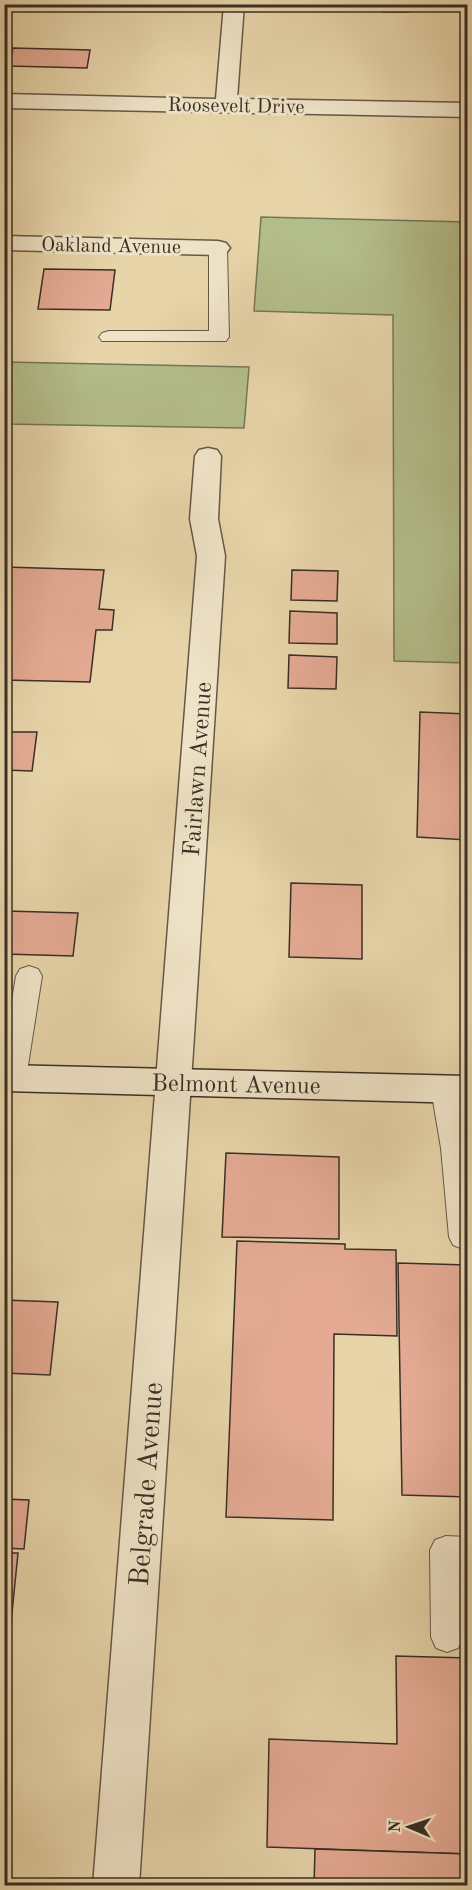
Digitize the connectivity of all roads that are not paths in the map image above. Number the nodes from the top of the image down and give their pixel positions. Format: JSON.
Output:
{"nodes":[{"id":1,"x":234,"y":4,"type":"edge"},
{"id":2,"x":4,"y":101,"type":"edge"},
{"id":3,"x":226,"y":105,"type":"junction"},
{"id":4,"x":468,"y":110,"type":"edge"},
{"id":5,"x":4,"y":243,"type":"edge"},
{"id":6,"x":218,"y":248,"type":"joint"},
{"id":7,"x":109,"y":337,"type":"dead end"},
{"id":8,"x":208,"y":456,"type":"dead end"},
{"id":9,"x":29,"y":976,"type":"dead end"},
{"id":10,"x":9,"y":1078,"type":"edge"},
{"id":11,"x":175,"y":1083,"type":"junction"},
{"id":12,"x":456,"y":1090,"type":"edge"},
{"id":13,"x":463,"y":1237,"type":"dead end"},
{"id":14,"x":468,"y":1551,"type":"edge"},
{"id":15,"x":447,"y":1637,"type":"dead end"},
{"id":16,"x":116,"y":1886,"type":"edge"}],
"edges":[{"from":1,"to":3,"type":"street"},
{"from":2,"to":3,"type":"street","name":"Roosevelt Drive"},
{"from":3,"to":4,"type":"street","name":"Roosevelt Drive"},
{"from":5,"to":6,"type":"street","name":"Oakland Avenue"},
{"from":6,"to":7,"type":"lane"},
{"from":8,"to":11,"type":"street","name":"Fairlawn Avenue"},
{"from":9,"to":10,"type":"lane"},
{"from":10,"to":11,"type":"street","name":"Belmont Avenue"},
{"from":11,"to":12,"type":"street","name":"Belmont Avenue"},
{"from":11,"to":16,"type":"street","name":"Belgrade Avenue"},
{"from":12,"to":13,"type":"lane"},
{"from":14,"to":15,"type":"lane"}]}
